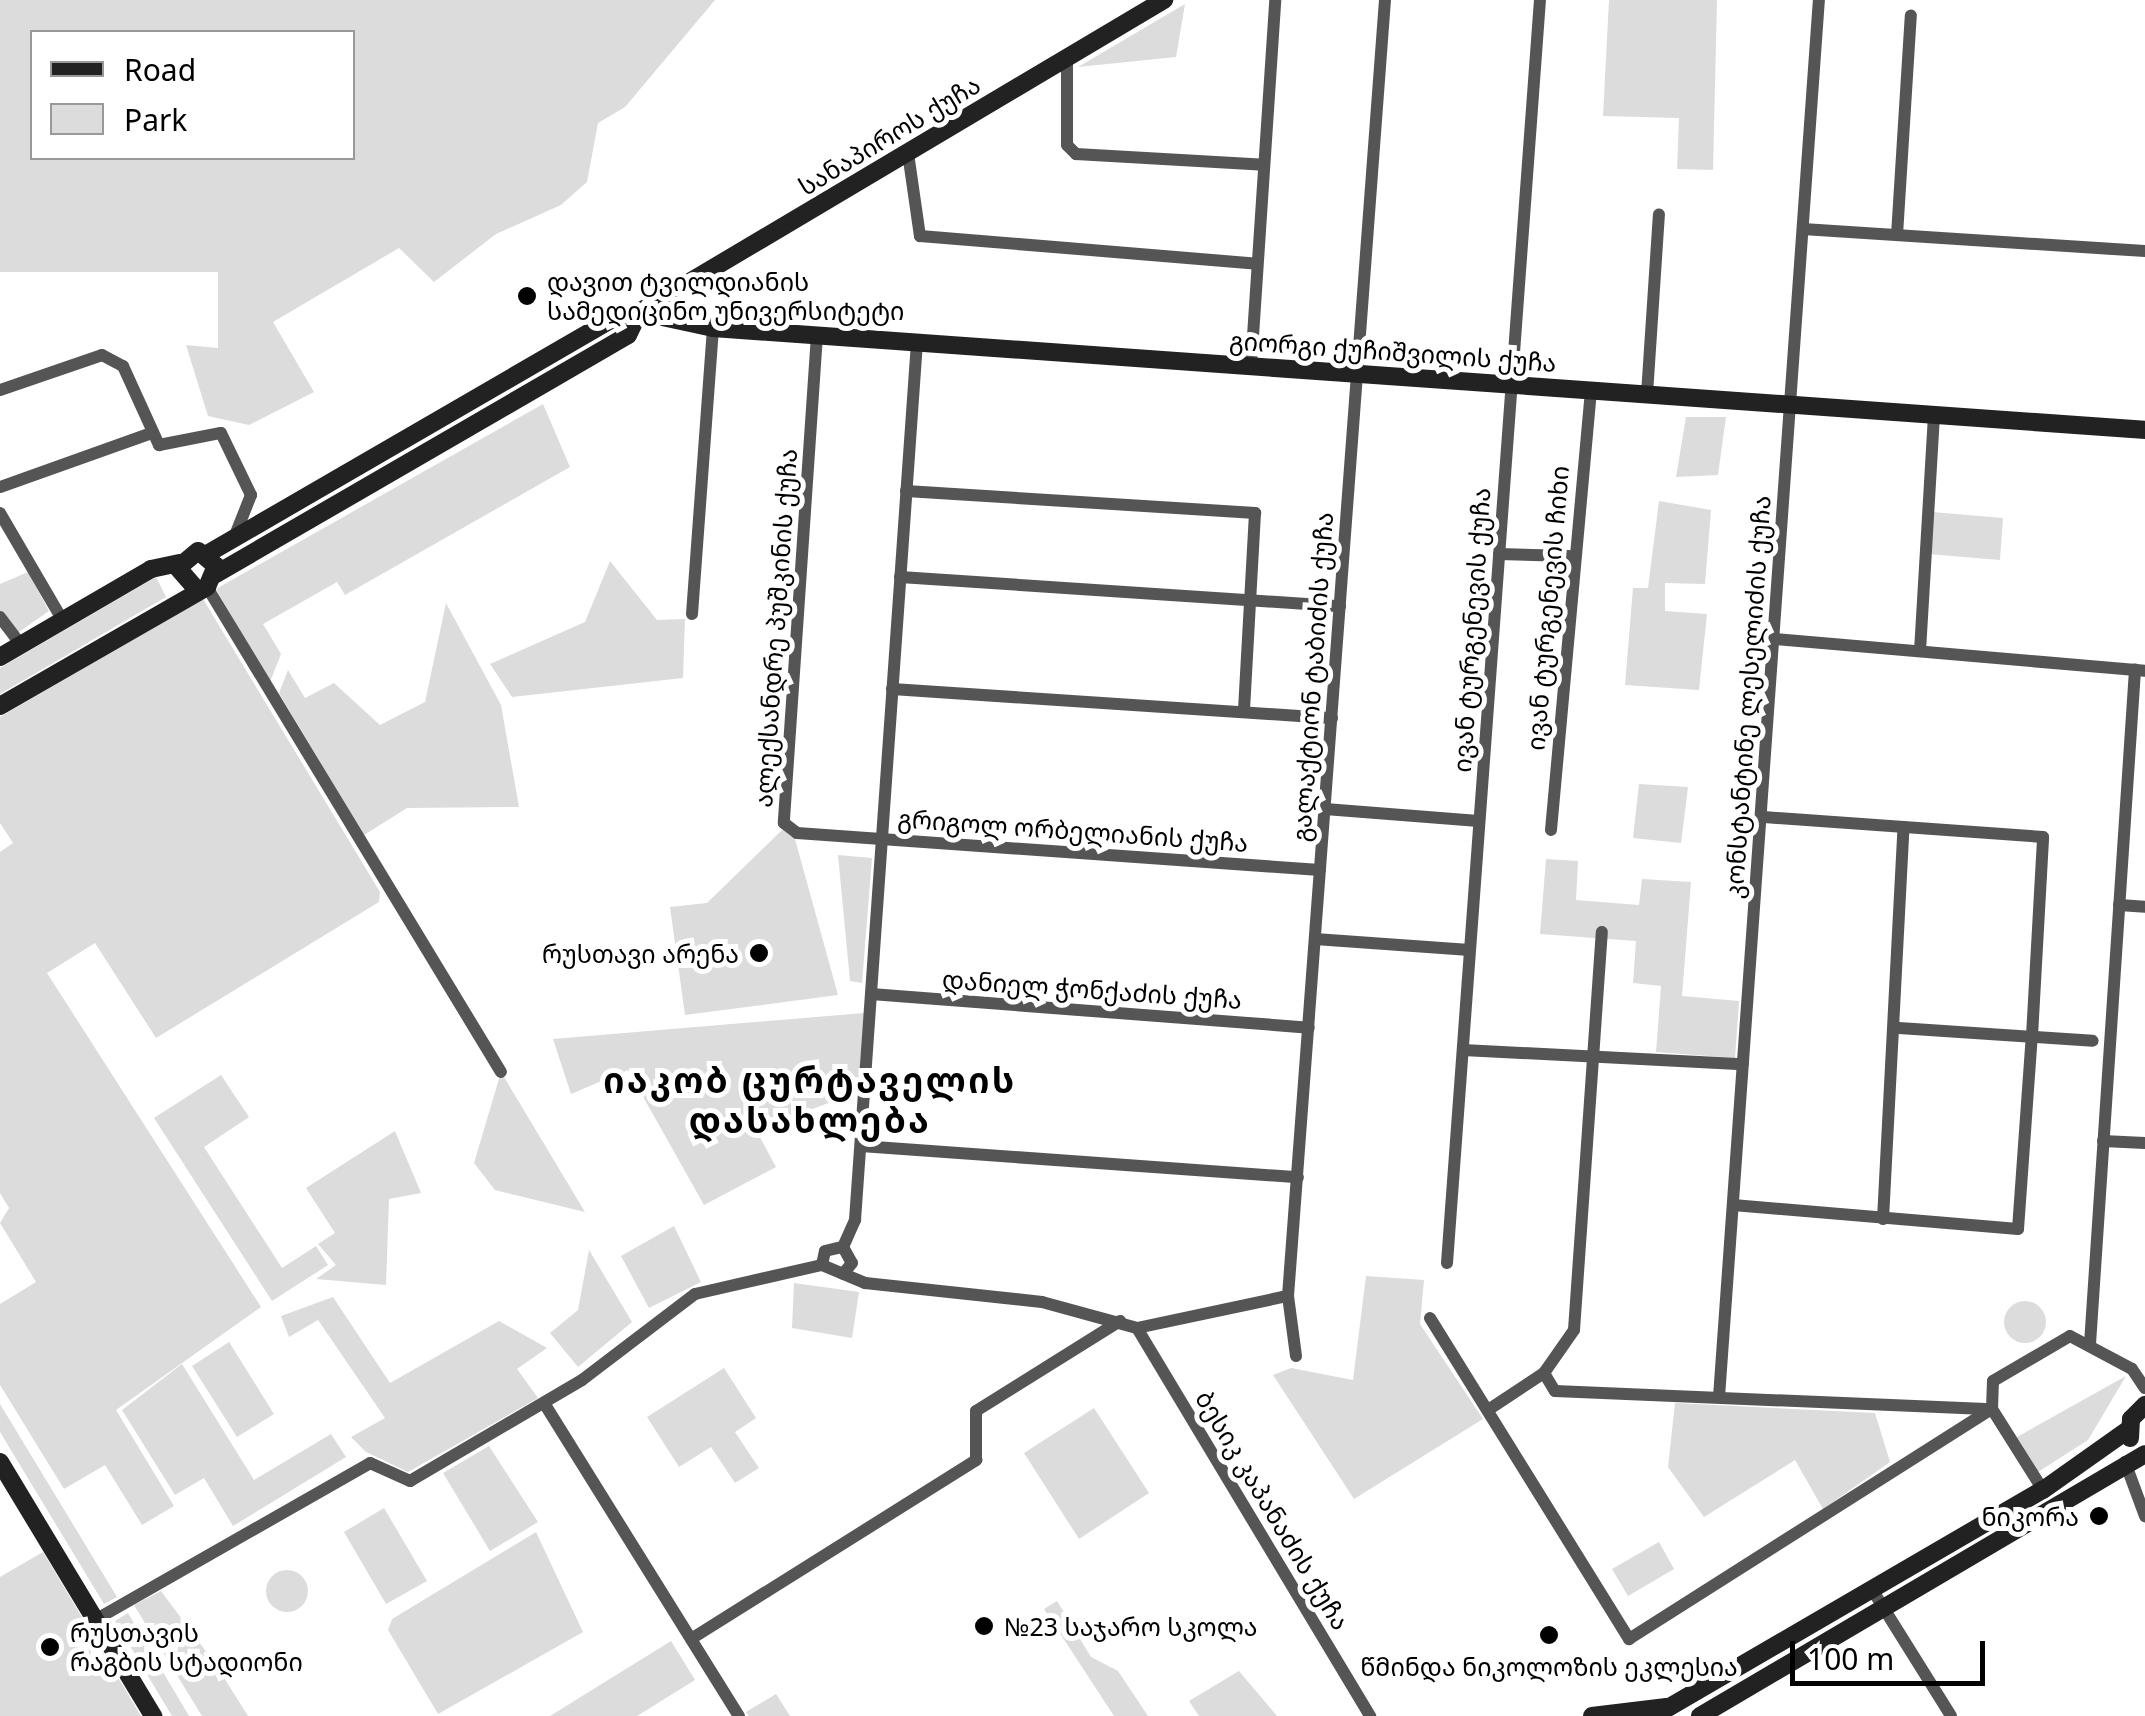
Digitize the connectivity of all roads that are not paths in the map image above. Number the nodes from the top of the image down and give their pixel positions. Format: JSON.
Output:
{"nodes":[{"id":1,"x":1164,"y":0,"type":"edge"},
{"id":2,"x":1275,"y":0,"type":"edge"},
{"id":3,"x":1384,"y":0,"type":"edge"},
{"id":4,"x":1540,"y":0,"type":"edge"},
{"id":5,"x":1819,"y":0,"type":"edge"},
{"id":6,"x":1911,"y":15,"type":"dead end"},
{"id":7,"x":1067,"y":58,"type":"junction"},
{"id":8,"x":908,"y":153,"type":"junction"},
{"id":9,"x":1264,"y":165,"type":"junction"},
{"id":10,"x":1658,"y":214,"type":"dead end"},
{"id":11,"x":1803,"y":229,"type":"junction"},
{"id":12,"x":1897,"y":236,"type":"junction"},
{"id":13,"x":2145,"y":251,"type":"edge"},
{"id":14,"x":1257,"y":264,"type":"junction"},
{"id":15,"x":639,"y":312,"type":"junction"},
{"id":16,"x":713,"y":328,"type":"junction"},
{"id":17,"x":818,"y":336,"type":"junction"},
{"id":18,"x":916,"y":342,"type":"junction"},
{"id":19,"x":1252,"y":366,"type":"junction"},
{"id":20,"x":1357,"y":374,"type":"junction"},
{"id":21,"x":1512,"y":385,"type":"junction"},
{"id":22,"x":0,"y":390,"type":"edge"},
{"id":23,"x":1591,"y":390,"type":"junction"},
{"id":24,"x":1647,"y":394,"type":"junction"},
{"id":25,"x":1790,"y":404,"type":"junction"},
{"id":26,"x":1934,"y":415,"type":"junction"},
{"id":27,"x":2145,"y":430,"type":"edge"},
{"id":28,"x":149,"y":434,"type":"junction"},
{"id":29,"x":0,"y":487,"type":"edge"},
{"id":30,"x":906,"y":492,"type":"junction"},
{"id":31,"x":0,"y":513,"type":"edge"},
{"id":32,"x":233,"y":539,"type":"junction"},
{"id":33,"x":207,"y":554,"type":"junction"},
{"id":34,"x":1499,"y":554,"type":"junction"},
{"id":35,"x":1570,"y":556,"type":"junction"},
{"id":36,"x":179,"y":563,"type":"junction"},
{"id":37,"x":900,"y":576,"type":"junction"},
{"id":38,"x":207,"y":583,"type":"junction"},
{"id":39,"x":1250,"y":600,"type":"junction"},
{"id":40,"x":1340,"y":606,"type":"junction"},
{"id":41,"x":692,"y":614,"type":"dead end"},
{"id":42,"x":0,"y":617,"type":"edge"},
{"id":43,"x":63,"y":621,"type":"junction"},
{"id":44,"x":1774,"y":638,"type":"junction"},
{"id":45,"x":21,"y":645,"type":"junction"},
{"id":46,"x":1920,"y":652,"type":"junction"},
{"id":47,"x":0,"y":657,"type":"edge"},
{"id":48,"x":2140,"y":671,"type":"edge"},
{"id":49,"x":892,"y":689,"type":"junction"},
{"id":50,"x":0,"y":706,"type":"edge"},
{"id":51,"x":1244,"y":712,"type":"junction"},
{"id":52,"x":1332,"y":718,"type":"junction"},
{"id":53,"x":1325,"y":809,"type":"junction"},
{"id":54,"x":1761,"y":817,"type":"junction"},
{"id":55,"x":1479,"y":821,"type":"junction"},
{"id":56,"x":1551,"y":830,"type":"dead end"},
{"id":57,"x":1902,"y":832,"type":"junction"},
{"id":58,"x":882,"y":840,"type":"junction"},
{"id":59,"x":1320,"y":870,"type":"junction"},
{"id":60,"x":2119,"y":905,"type":"junction"},
{"id":61,"x":2145,"y":906,"type":"edge"},
{"id":62,"x":1602,"y":932,"type":"dead end"},
{"id":63,"x":1315,"y":938,"type":"junction"},
{"id":64,"x":1470,"y":950,"type":"junction"},
{"id":65,"x":871,"y":994,"type":"junction"},
{"id":66,"x":1308,"y":1028,"type":"junction"},
{"id":67,"x":1900,"y":1028,"type":"junction"},
{"id":68,"x":2032,"y":1036,"type":"junction"},
{"id":69,"x":2093,"y":1040,"type":"dead end"},
{"id":70,"x":1462,"y":1050,"type":"junction"},
{"id":71,"x":1593,"y":1058,"type":"junction"},
{"id":72,"x":1743,"y":1064,"type":"junction"},
{"id":73,"x":501,"y":1072,"type":"dead end"},
{"id":74,"x":2103,"y":1141,"type":"junction"},
{"id":75,"x":2145,"y":1143,"type":"edge"},
{"id":76,"x":860,"y":1146,"type":"junction"},
{"id":77,"x":1298,"y":1177,"type":"junction"},
{"id":78,"x":1733,"y":1205,"type":"junction"},
{"id":79,"x":1884,"y":1219,"type":"junction"},
{"id":80,"x":842,"y":1247,"type":"junction"},
{"id":81,"x":822,"y":1264,"type":"junction"},
{"id":82,"x":1447,"y":1264,"type":"dead end"},
{"id":83,"x":843,"y":1274,"type":"junction"},
{"id":84,"x":1288,"y":1296,"type":"junction"},
{"id":85,"x":1430,"y":1318,"type":"dead end"},
{"id":86,"x":1120,"y":1321,"type":"junction"},
{"id":87,"x":1137,"y":1328,"type":"junction"},
{"id":88,"x":2090,"y":1344,"type":"junction"},
{"id":89,"x":1296,"y":1356,"type":"dead end"},
{"id":90,"x":1544,"y":1373,"type":"junction"},
{"id":91,"x":2145,"y":1388,"type":"edge"},
{"id":92,"x":1719,"y":1398,"type":"junction"},
{"id":93,"x":544,"y":1403,"type":"junction"},
{"id":94,"x":2145,"y":1404,"type":"edge"},
{"id":95,"x":1992,"y":1409,"type":"junction"},
{"id":96,"x":1488,"y":1410,"type":"junction"},
{"id":97,"x":2129,"y":1429,"type":"junction"},
{"id":98,"x":2145,"y":1454,"type":"edge"},
{"id":99,"x":0,"y":1462,"type":"edge"},
{"id":100,"x":2126,"y":1462,"type":"junction"},
{"id":101,"x":2043,"y":1490,"type":"junction"},
{"id":102,"x":2145,"y":1516,"type":"edge"},
{"id":103,"x":1877,"y":1599,"type":"junction"},
{"id":104,"x":95,"y":1620,"type":"junction"},
{"id":105,"x":691,"y":1639,"type":"junction"},
{"id":106,"x":1681,"y":1706,"type":"junction"},
{"id":107,"x":153,"y":1716,"type":"edge"},
{"id":108,"x":739,"y":1716,"type":"edge"},
{"id":109,"x":1370,"y":1716,"type":"edge"},
{"id":110,"x":1595,"y":1716,"type":"edge"},
{"id":111,"x":1654,"y":1716,"type":"edge"},
{"id":112,"x":1700,"y":1716,"type":"edge"},
{"id":113,"x":1952,"y":1716,"type":"edge"}],
"edges":[{"from":1,"to":7,"type":"street","name":"სანაპიროს ქუჩა"},
{"from":2,"to":9,"type":"street"},
{"from":3,"to":20,"type":"street","name":"გალაქტიონ ტაბიძის ქუჩა"},
{"from":4,"to":21,"type":"street","name":"ივან ტურგენევის ქუჩა"},
{"from":5,"to":11,"type":"street","name":"კონსტანტინე ლესელიძის ქუჩა"},
{"from":6,"to":12,"type":"street"},
{"from":7,"to":8,"type":"street","name":"სანაპიროს ქუჩა"},
{"from":7,"to":9,"type":"street"},
{"from":8,"to":14,"type":"street"},
{"from":8,"to":15,"type":"street","name":"სანაპიროს ქუჩა"},
{"from":9,"to":14,"type":"street"},
{"from":10,"to":24,"type":"street"},
{"from":11,"to":12,"type":"street"},
{"from":11,"to":25,"type":"street","name":"კონსტანტინე ლესელიძის ქუჩა"},
{"from":12,"to":13,"type":"street"},
{"from":14,"to":19,"type":"street"},
{"from":15,"to":16,"type":"street","name":"გიორგი ქუჩიშვილის ქუჩა"},
{"from":15,"to":32,"type":"street","name":"სანაპიროს ქუჩა"},
{"from":15,"to":38,"type":"street","name":"სანაპიროს ქუჩა"},
{"from":16,"to":17,"type":"street","name":"გიორგი ქუჩიშვილის ქუჩა"},
{"from":16,"to":41,"type":"street"},
{"from":17,"to":18,"type":"street","name":"გიორგი ქუჩიშვილის ქუჩა"},
{"from":17,"to":58,"type":"street","name":"ალექსანდრე პუშკინის ქუჩა"},
{"from":18,"to":19,"type":"street","name":"გიორგი ქუჩიშვილის ქუჩა"},
{"from":18,"to":30,"type":"street"},
{"from":19,"to":20,"type":"street","name":"გიორგი ქუჩიშვილის ქუჩა"},
{"from":20,"to":21,"type":"street","name":"გიორგი ქუჩიშვილის ქუჩა"},
{"from":20,"to":40,"type":"street","name":"გალაქტიონ ტაბიძის ქუჩა"},
{"from":21,"to":23,"type":"street","name":"გიორგი ქუჩიშვილის ქუჩა"},
{"from":21,"to":34,"type":"street","name":"ივან ტურგენევის ქუჩა"},
{"from":22,"to":28,"type":"street"},
{"from":23,"to":24,"type":"street","name":"გიორგი ქუჩიშვილის ქუჩა"},
{"from":23,"to":35,"type":"street","name":"ივან ტურგენევის ჩიხი"},
{"from":24,"to":25,"type":"street","name":"გიორგი ქუჩიშვილის ქუჩა"},
{"from":25,"to":26,"type":"street","name":"გიორგი ქუჩიშვილის ქუჩა"},
{"from":25,"to":44,"type":"street","name":"კონსტანტინე ლესელიძის ქუჩა"},
{"from":26,"to":27,"type":"street","name":"გიორგი ქუჩიშვილის ქუჩა"},
{"from":26,"to":46,"type":"street"},
{"from":28,"to":29,"type":"street"},
{"from":28,"to":32,"type":"street"},
{"from":30,"to":37,"type":"street"},
{"from":30,"to":39,"type":"street"},
{"from":31,"to":43,"type":"street"},
{"from":32,"to":33,"type":"street","name":"სანაპიროს ქუჩა"},
{"from":33,"to":36,"type":"street","name":"სანაპიროს ქუჩა"},
{"from":33,"to":38,"type":"street"},
{"from":34,"to":35,"type":"street"},
{"from":34,"to":55,"type":"street","name":"ივან ტურგენევის ქუჩა"},
{"from":35,"to":56,"type":"street","name":"ივან ტურგენევის ჩიხი"},
{"from":36,"to":38,"type":"street"},
{"from":36,"to":43,"type":"street"},
{"from":37,"to":39,"type":"street"},
{"from":37,"to":49,"type":"street"},
{"from":38,"to":50,"type":"street","name":"სანაპიროს ქუჩა"},
{"from":38,"to":73,"type":"street"},
{"from":39,"to":40,"type":"street"},
{"from":39,"to":51,"type":"street"},
{"from":40,"to":52,"type":"street","name":"გალაქტიონ ტაბიძის ქუჩა"},
{"from":42,"to":45,"type":"street"},
{"from":43,"to":45,"type":"street"},
{"from":44,"to":46,"type":"street"},
{"from":44,"to":54,"type":"street","name":"კონსტანტინე ლესელიძის ქუჩა"},
{"from":45,"to":47,"type":"street"},
{"from":46,"to":48,"type":"street"},
{"from":48,"to":60,"type":"street"},
{"from":49,"to":51,"type":"street"},
{"from":49,"to":58,"type":"street"},
{"from":51,"to":52,"type":"street"},
{"from":52,"to":53,"type":"street","name":"გალაქტიონ ტაბიძის ქუჩა"},
{"from":53,"to":55,"type":"street"},
{"from":53,"to":59,"type":"street","name":"გალაქტიონ ტაბიძის ქუჩა"},
{"from":54,"to":57,"type":"street"},
{"from":54,"to":72,"type":"street","name":"კონსტანტინე ლესელიძის ქუჩა"},
{"from":55,"to":64,"type":"street","name":"ივან ტურგენევის ქუჩა"},
{"from":57,"to":67,"type":"street"},
{"from":57,"to":68,"type":"street"},
{"from":58,"to":59,"type":"street","name":"გრიგოლ ორბელიანის ქუჩა"},
{"from":58,"to":65,"type":"street"},
{"from":59,"to":63,"type":"street","name":"გალაქტიონ ტაბიძის ქუჩა"},
{"from":60,"to":61,"type":"street"},
{"from":60,"to":74,"type":"street"},
{"from":62,"to":71,"type":"street"},
{"from":63,"to":64,"type":"street"},
{"from":63,"to":66,"type":"street","name":"გალაქტიონ ტაბიძის ქუჩა"},
{"from":64,"to":70,"type":"street","name":"ივან ტურგენევის ქუჩა"},
{"from":65,"to":66,"type":"street","name":"დანიელ ჭონქაძის ქუჩა"},
{"from":65,"to":76,"type":"street"},
{"from":66,"to":77,"type":"street","name":"გალაქტიონ ტაბიძის ქუჩა"},
{"from":67,"to":68,"type":"street"},
{"from":67,"to":79,"type":"street"},
{"from":68,"to":69,"type":"street"},
{"from":68,"to":79,"type":"street"},
{"from":70,"to":71,"type":"street"},
{"from":70,"to":82,"type":"street","name":"ივან ტურგენევის ქუჩა"},
{"from":71,"to":72,"type":"street"},
{"from":71,"to":90,"type":"street"},
{"from":72,"to":78,"type":"street","name":"კონსტანტინე ლესელიძის ქუჩა"},
{"from":74,"to":75,"type":"street"},
{"from":74,"to":88,"type":"street"},
{"from":76,"to":77,"type":"street"},
{"from":76,"to":80,"type":"street"},
{"from":77,"to":84,"type":"street","name":"გალაქტიონ ტაბიძის ქუჩა"},
{"from":78,"to":79,"type":"street"},
{"from":78,"to":92,"type":"street","name":"კონსტანტინე ლესელიძის ქუჩა"},
{"from":80,"to":81,"type":"street"},
{"from":80,"to":83,"type":"street"},
{"from":81,"to":83,"type":"street"},
{"from":81,"to":93,"type":"street"},
{"from":83,"to":86,"type":"street"},
{"from":84,"to":87,"type":"street"},
{"from":84,"to":89,"type":"street","name":"გალაქტიონ ტაბიძის ქუჩა"},
{"from":85,"to":96,"type":"street"},
{"from":86,"to":87,"type":"street"},
{"from":86,"to":105,"type":"street"},
{"from":87,"to":109,"type":"street","name":"ბესიკ კაპანაძის ქუჩა"},
{"from":88,"to":91,"type":"street"},
{"from":88,"to":95,"type":"street"},
{"from":90,"to":92,"type":"street"},
{"from":90,"to":96,"type":"street"},
{"from":92,"to":95,"type":"street"},
{"from":93,"to":104,"type":"street"},
{"from":93,"to":105,"type":"street"},
{"from":94,"to":97,"type":"street"},
{"from":95,"to":96,"type":"street"},
{"from":95,"to":101,"type":"street"},
{"from":97,"to":98,"type":"street"},
{"from":97,"to":101,"type":"street"},
{"from":98,"to":100,"type":"street"},
{"from":99,"to":104,"type":"street"},
{"from":100,"to":102,"type":"street"},
{"from":100,"to":103,"type":"street"},
{"from":101,"to":103,"type":"street"},
{"from":103,"to":106,"type":"street"},
{"from":103,"to":112,"type":"street"},
{"from":103,"to":113,"type":"street"},
{"from":104,"to":107,"type":"street"},
{"from":105,"to":108,"type":"street"},
{"from":106,"to":110,"type":"street"},
{"from":106,"to":111,"type":"street"}]}
